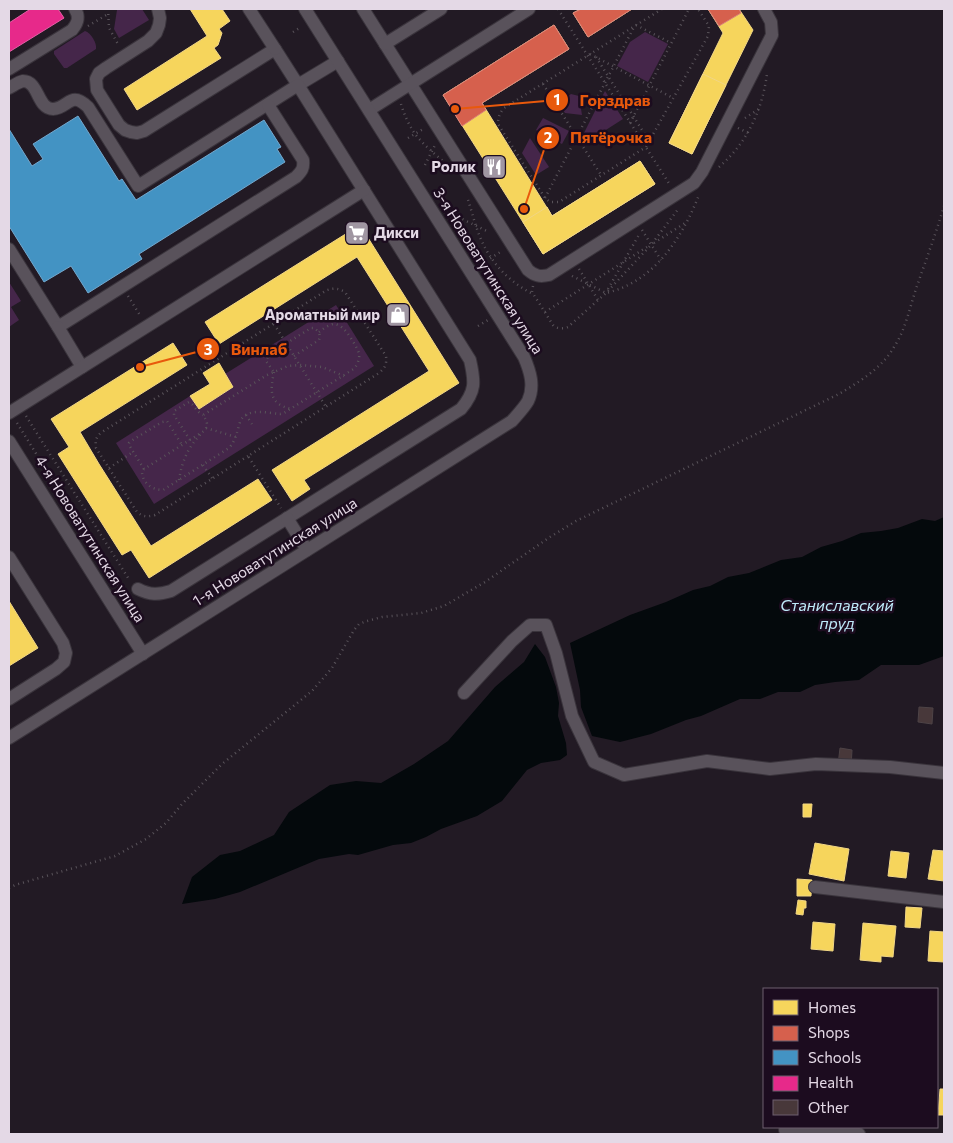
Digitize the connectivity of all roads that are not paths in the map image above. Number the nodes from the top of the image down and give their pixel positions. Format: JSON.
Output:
{"nodes":[{"id":1,"x":75,"y":9,"type":"edge"},
{"id":2,"x":158,"y":9,"type":"edge"},
{"id":3,"x":250,"y":9,"type":"edge"},
{"id":4,"x":305,"y":9,"type":"edge"},
{"id":5,"x":363,"y":9,"type":"edge"},
{"id":6,"x":440,"y":9,"type":"edge"},
{"id":7,"x":529,"y":9,"type":"edge"},
{"id":8,"x":764,"y":9,"type":"edge"},
{"id":9,"x":385,"y":44,"type":"junction"},
{"id":10,"x":275,"y":49,"type":"junction"},
{"id":11,"x":338,"y":60,"type":"junction"},
{"id":12,"x":9,"y":69,"type":"edge"},
{"id":13,"x":410,"y":84,"type":"junction"},
{"id":14,"x":298,"y":86,"type":"junction"},
{"id":15,"x":9,"y":88,"type":"edge"},
{"id":16,"x":268,"y":104,"type":"junction"},
{"id":17,"x":369,"y":110,"type":"junction"},
{"id":18,"x":364,"y":190,"type":"junction"},
{"id":19,"x":9,"y":249,"type":"edge"},
{"id":20,"x":58,"y":327,"type":"junction"},
{"id":21,"x":82,"y":367,"type":"junction"},
{"id":22,"x":531,"y":373,"type":"joint"},
{"id":23,"x":13,"y":410,"type":"edge"},
{"id":24,"x":9,"y":441,"type":"edge"},
{"id":25,"x":287,"y":518,"type":"junction"},
{"id":26,"x":308,"y":550,"type":"junction"},
{"id":27,"x":9,"y":557,"type":"edge"},
{"id":28,"x":138,"y":589,"type":"road end"},
{"id":29,"x":143,"y":654,"type":"junction"},
{"id":30,"x":464,"y":693,"type":"dead end"},
{"id":31,"x":9,"y":698,"type":"edge"},
{"id":32,"x":9,"y":738,"type":"edge"},
{"id":33,"x":944,"y":773,"type":"edge"},
{"id":34,"x":814,"y":887,"type":"dead end"},
{"id":35,"x":944,"y":902,"type":"edge"},
{"id":36,"x":786,"y":1130,"type":"dead end"},
{"id":37,"x":859,"y":1134,"type":"edge"}],
"edges":[{"from":1,"to":12,"type":"street"},
{"from":2,"to":10,"type":"street"},
{"from":3,"to":10,"type":"street"},
{"from":4,"to":11,"type":"street","name":"3-я Нововатутинская улица"},
{"from":5,"to":9,"type":"street"},
{"from":6,"to":9,"type":"street"},
{"from":7,"to":13,"type":"street"},
{"from":8,"to":13,"type":"street"},
{"from":9,"to":13,"type":"street"},
{"from":10,"to":14,"type":"street"},
{"from":11,"to":14,"type":"street"},
{"from":11,"to":17,"type":"street","name":"3-я Нововатутинская улица"},
{"from":13,"to":17,"type":"street"},
{"from":14,"to":16,"type":"street"},
{"from":14,"to":18,"type":"street"},
{"from":15,"to":16,"type":"street"},
{"from":16,"to":20,"type":"street"},
{"from":17,"to":22,"type":"street","name":"3-я Нововатутинская улица"},
{"from":18,"to":21,"type":"street"},
{"from":18,"to":25,"type":"street"},
{"from":19,"to":20,"type":"street"},
{"from":20,"to":21,"type":"street"},
{"from":21,"to":23,"type":"street"},
{"from":22,"to":26,"type":"street","name":"1-я Нововатутинская улица"},
{"from":24,"to":29,"type":"street","name":"4-я Нововатутинская улица"},
{"from":25,"to":26,"type":"street"},
{"from":25,"to":28,"type":"street"},
{"from":26,"to":29,"type":"street","name":"1-я Нововатутинская улица"},
{"from":27,"to":31,"type":"street"},
{"from":29,"to":32,"type":"street","name":"1-я Нововатутинская улица"},
{"from":30,"to":33,"type":"street"},
{"from":34,"to":35,"type":"street"},
{"from":36,"to":37,"type":"street"}]}
